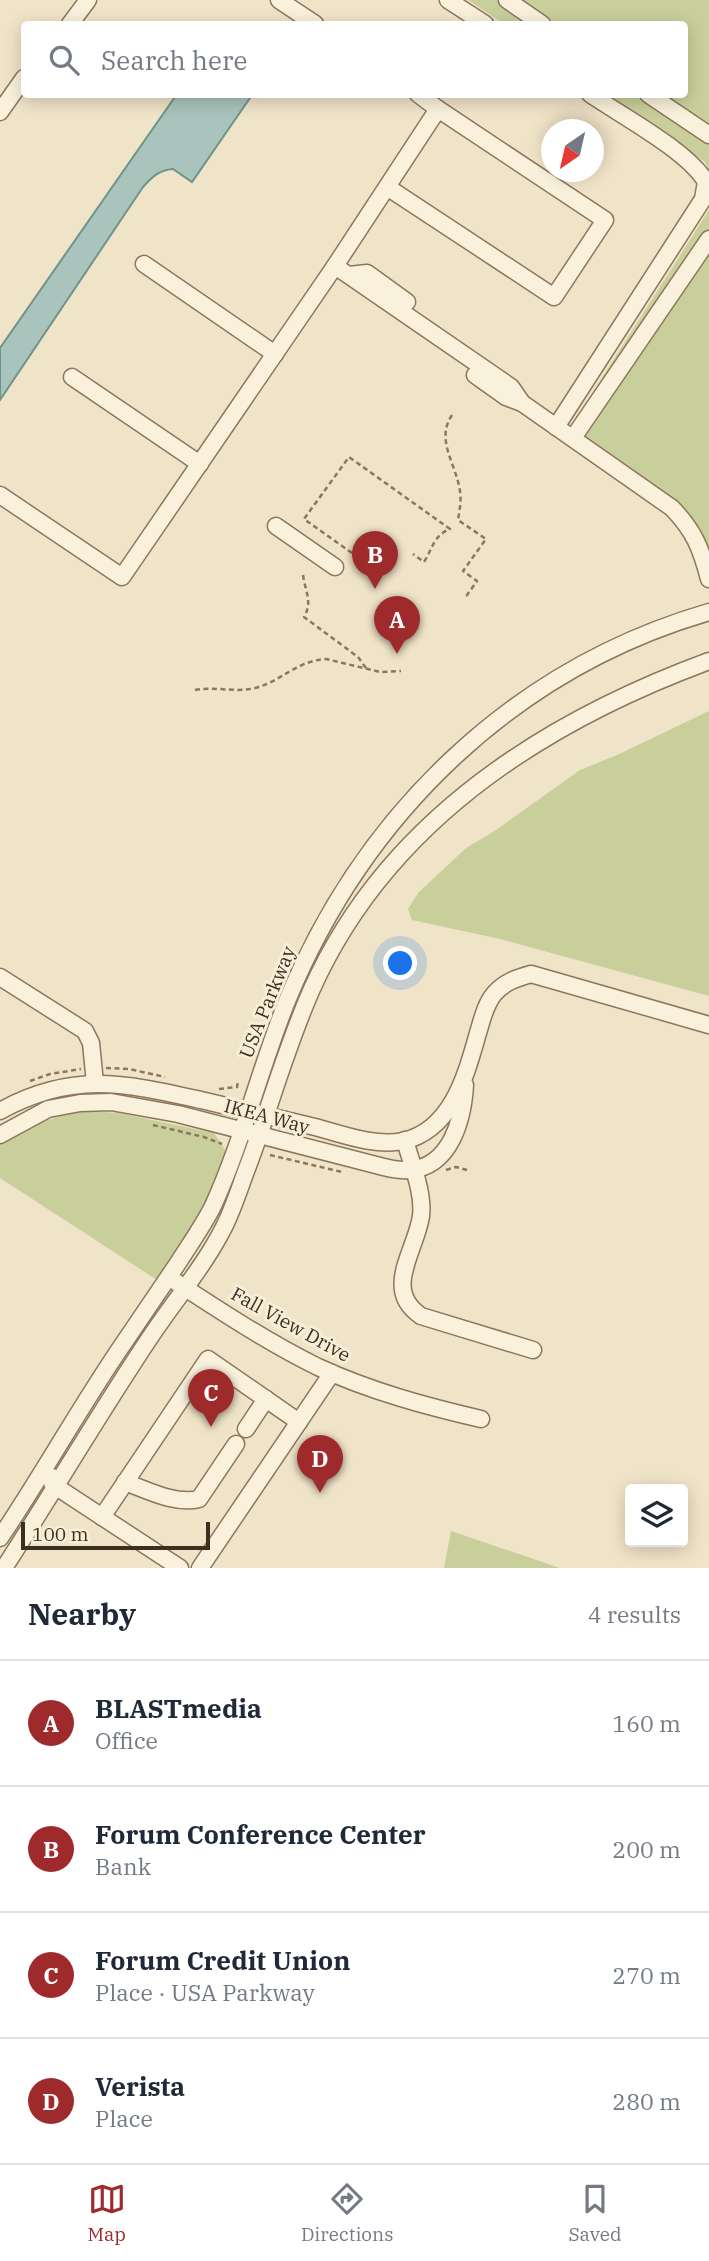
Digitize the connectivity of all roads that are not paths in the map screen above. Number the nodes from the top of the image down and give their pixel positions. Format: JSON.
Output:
{"nodes":[{"id":1,"x":88,"y":0,"type":"edge"},
{"id":2,"x":279,"y":0,"type":"edge"},
{"id":3,"x":448,"y":0,"type":"edge"},
{"id":4,"x":506,"y":0,"type":"edge"},
{"id":5,"x":72,"y":21,"type":"edge"},
{"id":6,"x":310,"y":21,"type":"edge"},
{"id":7,"x":480,"y":21,"type":"edge"},
{"id":8,"x":538,"y":21,"type":"edge"},
{"id":9,"x":21,"y":82,"type":"edge"},
{"id":10,"x":424,"y":98,"type":"edge"},
{"id":11,"x":596,"y":98,"type":"edge"},
{"id":12,"x":654,"y":98,"type":"edge"},
{"id":13,"x":438,"y":108,"type":"junction"},
{"id":14,"x":0,"y":111,"type":"edge"},
{"id":15,"x":709,"y":135,"type":"edge"},
{"id":16,"x":387,"y":187,"type":"junction"},
{"id":17,"x":709,"y":239,"type":"edge"},
{"id":18,"x":144,"y":264,"type":"dead end"},
{"id":19,"x":342,"y":271,"type":"junction"},
{"id":20,"x":407,"y":321,"type":"junction"},
{"id":21,"x":425,"y":327,"type":"junction"},
{"id":22,"x":275,"y":354,"type":"junction"},
{"id":23,"x":72,"y":377,"type":"dead end"},
{"id":24,"x":522,"y":403,"type":"junction"},
{"id":25,"x":556,"y":426,"type":"junction"},
{"id":26,"x":573,"y":438,"type":"junction"},
{"id":27,"x":200,"y":464,"type":"junction"},
{"id":28,"x":0,"y":495,"type":"edge"},
{"id":29,"x":276,"y":526,"type":"dead end"},
{"id":30,"x":335,"y":567,"type":"dead end"},
{"id":31,"x":709,"y":579,"type":"edge"},
{"id":32,"x":709,"y":612,"type":"edge"},
{"id":33,"x":709,"y":661,"type":"edge"},
{"id":34,"x":0,"y":978,"type":"edge"},
{"id":35,"x":709,"y":1025,"type":"edge"},
{"id":36,"x":466,"y":1077,"type":"junction"},
{"id":37,"x":96,"y":1083,"type":"junction"},
{"id":38,"x":0,"y":1111,"type":"edge"},
{"id":39,"x":247,"y":1111,"type":"junction"},
{"id":40,"x":267,"y":1115,"type":"junction"},
{"id":41,"x":240,"y":1131,"type":"junction"},
{"id":42,"x":0,"y":1135,"type":"edge"},
{"id":43,"x":260,"y":1136,"type":"junction"},
{"id":44,"x":405,"y":1140,"type":"junction"},
{"id":45,"x":413,"y":1170,"type":"junction"},
{"id":46,"x":168,"y":1277,"type":"junction"},
{"id":47,"x":185,"y":1287,"type":"junction"},
{"id":48,"x":533,"y":1350,"type":"dead end"},
{"id":49,"x":332,"y":1373,"type":"junction"},
{"id":50,"x":90,"y":1395,"type":"junction"},
{"id":51,"x":266,"y":1399,"type":"junction"},
{"id":52,"x":481,"y":1419,"type":"dead end"},
{"id":53,"x":299,"y":1422,"type":"junction"},
{"id":54,"x":246,"y":1429,"type":"dead end"},
{"id":55,"x":236,"y":1444,"type":"dead end"},
{"id":56,"x":125,"y":1482,"type":"junction"},
{"id":57,"x":55,"y":1486,"type":"junction"},
{"id":58,"x":32,"y":1487,"type":"junction"},
{"id":59,"x":102,"y":1517,"type":"junction"},
{"id":60,"x":0,"y":1538,"type":"edge"},
{"id":61,"x":5,"y":1566,"type":"edge"},
{"id":62,"x":180,"y":1568,"type":"edge"},
{"id":63,"x":200,"y":1568,"type":"edge"}],
"edges":[{"from":1,"to":5,"type":"street"},
{"from":2,"to":6,"type":"street"},
{"from":3,"to":7,"type":"street"},
{"from":4,"to":8,"type":"street"},
{"from":9,"to":14,"type":"street"},
{"from":10,"to":13,"type":"street"},
{"from":11,"to":25,"type":"street"},
{"from":12,"to":15,"type":"street"},
{"from":13,"to":16,"type":"street"},
{"from":13,"to":16,"type":"street"},
{"from":16,"to":19,"type":"street"},
{"from":17,"to":26,"type":"street"},
{"from":18,"to":22,"type":"street"},
{"from":19,"to":20,"type":"street"},
{"from":19,"to":21,"type":"street"},
{"from":19,"to":22,"type":"street"},
{"from":20,"to":21,"type":"street"},
{"from":20,"to":24,"type":"street"},
{"from":21,"to":24,"type":"street"},
{"from":22,"to":27,"type":"street"},
{"from":23,"to":27,"type":"street"},
{"from":24,"to":25,"type":"street"},
{"from":25,"to":26,"type":"street"},
{"from":26,"to":31,"type":"street"},
{"from":27,"to":28,"type":"street"},
{"from":29,"to":30,"type":"street"},
{"from":32,"to":39,"type":"street","name":"USA Parkway"},
{"from":33,"to":40,"type":"street","name":"USA Parkway"},
{"from":34,"to":37,"type":"street"},
{"from":35,"to":36,"type":"street","name":"IKEA Way"},
{"from":36,"to":44,"type":"street","name":"IKEA Way"},
{"from":36,"to":45,"type":"street","name":"IKEA Way"},
{"from":37,"to":38,"type":"street","name":"IKEA Way"},
{"from":37,"to":39,"type":"street","name":"IKEA Way"},
{"from":39,"to":40,"type":"street","name":"IKEA Way"},
{"from":39,"to":41,"type":"street","name":"USA Parkway"},
{"from":40,"to":43,"type":"street","name":"USA Parkway"},
{"from":40,"to":44,"type":"street","name":"IKEA Way"},
{"from":41,"to":42,"type":"street","name":"IKEA Way"},
{"from":41,"to":43,"type":"street","name":"IKEA Way"},
{"from":41,"to":46,"type":"street","name":"USA Parkway"},
{"from":43,"to":45,"type":"street","name":"IKEA Way"},
{"from":43,"to":47,"type":"street","name":"USA Parkway"},
{"from":44,"to":45,"type":"street"},
{"from":45,"to":48,"type":"street"},
{"from":46,"to":47,"type":"street","name":"Fall View Drive"},
{"from":46,"to":50,"type":"street","name":"USA Parkway"},
{"from":47,"to":49,"type":"street","name":"Fall View Drive"},
{"from":47,"to":57,"type":"street","name":"USA Parkway"},
{"from":49,"to":52,"type":"street","name":"Fall View Drive"},
{"from":49,"to":53,"type":"street"},
{"from":50,"to":57,"type":"street"},
{"from":50,"to":58,"type":"street","name":"USA Parkway"},
{"from":51,"to":53,"type":"street"},
{"from":51,"to":54,"type":"street"},
{"from":51,"to":56,"type":"street"},
{"from":53,"to":63,"type":"street"},
{"from":55,"to":56,"type":"street"},
{"from":56,"to":59,"type":"street"},
{"from":57,"to":59,"type":"street"},
{"from":57,"to":61,"type":"street","name":"USA Parkway"},
{"from":58,"to":60,"type":"street","name":"USA Parkway"},
{"from":58,"to":61,"type":"street"},
{"from":59,"to":62,"type":"street"}]}
